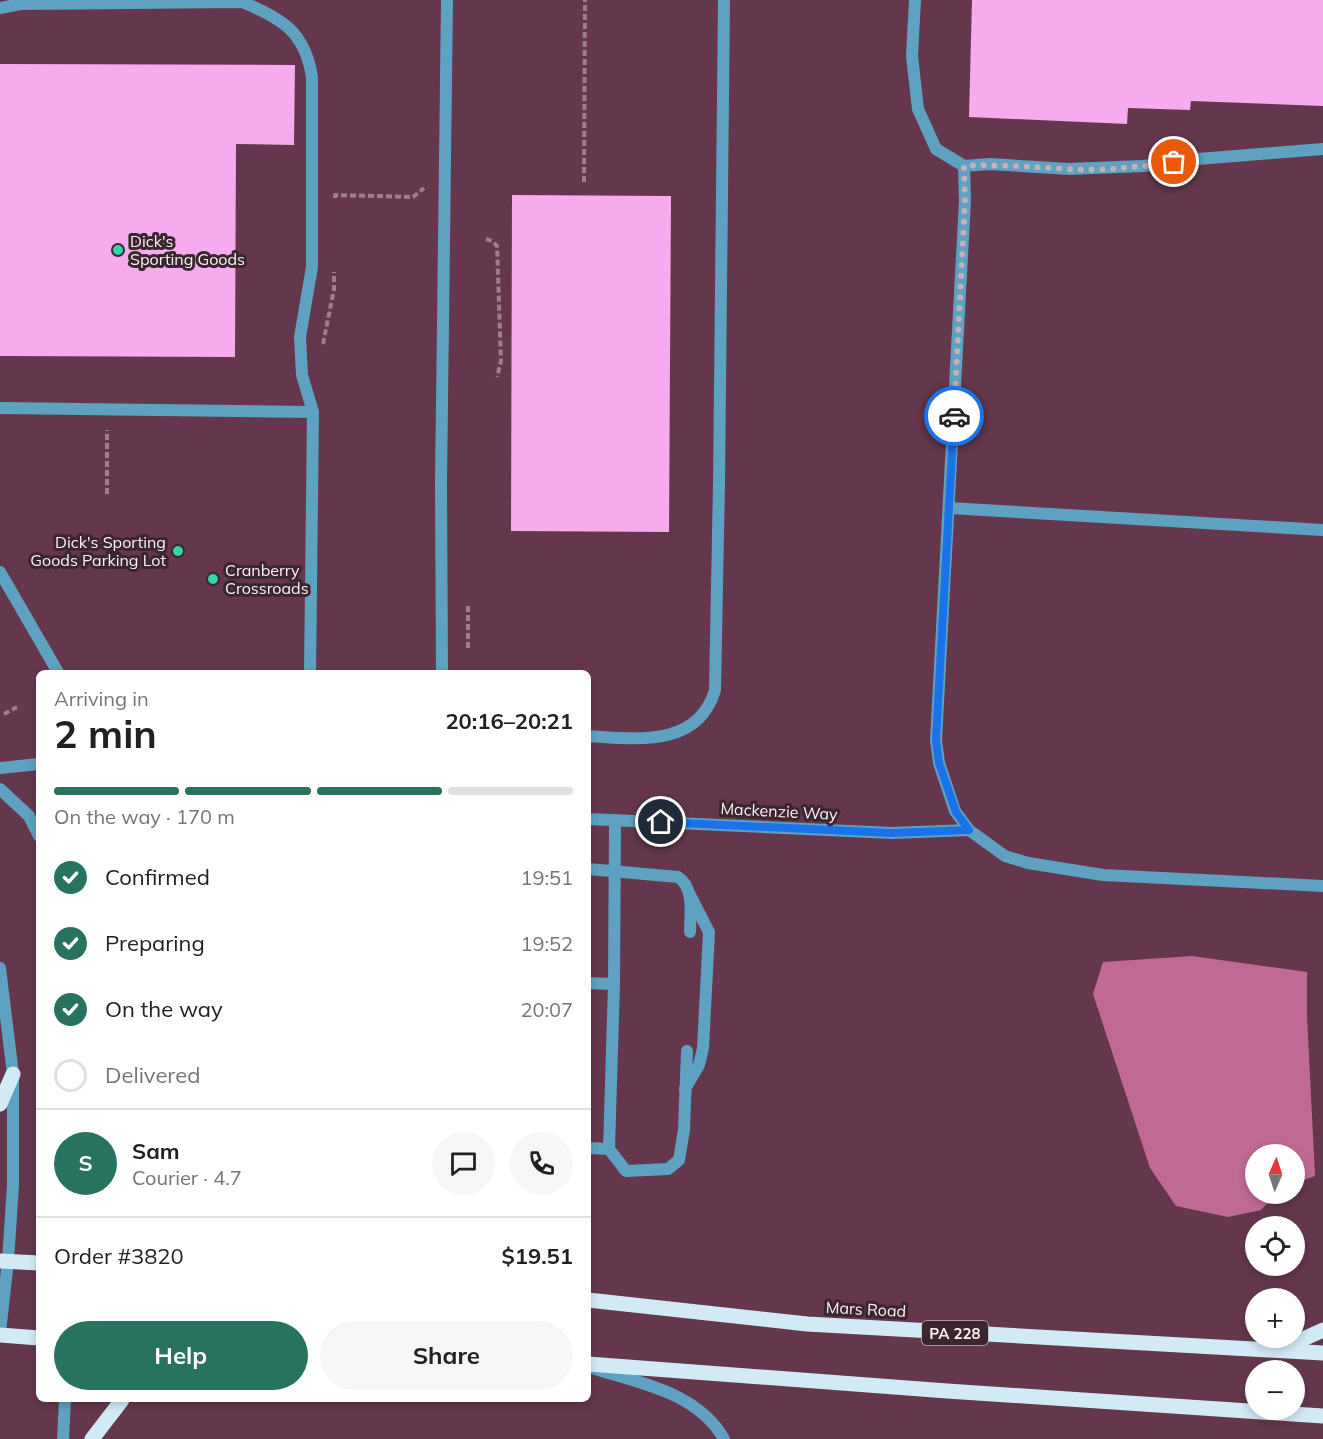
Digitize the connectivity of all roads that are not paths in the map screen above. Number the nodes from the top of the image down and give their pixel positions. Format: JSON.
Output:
{"nodes":[{"id":1,"x":447,"y":0,"type":"edge"},
{"id":2,"x":724,"y":0,"type":"edge"},
{"id":3,"x":915,"y":0,"type":"edge"},
{"id":4,"x":0,"y":8,"type":"edge"},
{"id":5,"x":1323,"y":149,"type":"edge"},
{"id":6,"x":964,"y":166,"type":"junction"},
{"id":7,"x":0,"y":408,"type":"edge"},
{"id":8,"x":313,"y":412,"type":"junction"},
{"id":9,"x":949,"y":508,"type":"junction"},
{"id":10,"x":1323,"y":530,"type":"edge"},
{"id":11,"x":0,"y":572,"type":"edge"},
{"id":12,"x":57,"y":670,"type":"edge"},
{"id":13,"x":310,"y":670,"type":"edge"},
{"id":14,"x":442,"y":670,"type":"edge"},
{"id":15,"x":591,"y":736,"type":"edge"},
{"id":16,"x":36,"y":764,"type":"edge"},
{"id":17,"x":0,"y":768,"type":"edge"},
{"id":18,"x":0,"y":789,"type":"edge"},
{"id":19,"x":591,"y":819,"type":"edge"},
{"id":20,"x":615,"y":820,"type":"junction"},
{"id":21,"x":36,"y":830,"type":"edge"},
{"id":22,"x":969,"y":830,"type":"junction"},
{"id":23,"x":591,"y":869,"type":"edge"},
{"id":24,"x":615,"y":870,"type":"junction"},
{"id":25,"x":1323,"y":886,"type":"edge"},
{"id":26,"x":689,"y":893,"type":"junction"},
{"id":27,"x":690,"y":932,"type":"dead end"},
{"id":28,"x":0,"y":968,"type":"edge"},
{"id":29,"x":591,"y":983,"type":"edge"},
{"id":30,"x":614,"y":984,"type":"junction"},
{"id":31,"x":687,"y":1051,"type":"dead end"},
{"id":32,"x":13,"y":1074,"type":"junction"},
{"id":33,"x":685,"y":1089,"type":"junction"},
{"id":34,"x":0,"y":1104,"type":"edge"},
{"id":35,"x":591,"y":1148,"type":"edge"},
{"id":36,"x":609,"y":1149,"type":"junction"},
{"id":37,"x":4,"y":1261,"type":"edge"},
{"id":38,"x":36,"y":1263,"type":"edge"},
{"id":39,"x":591,"y":1300,"type":"edge"},
{"id":40,"x":1323,"y":1330,"type":"edge"},
{"id":41,"x":0,"y":1333,"type":"edge"},
{"id":42,"x":36,"y":1338,"type":"edge"},
{"id":43,"x":1274,"y":1352,"type":"junction"},
{"id":44,"x":1323,"y":1353,"type":"edge"},
{"id":45,"x":591,"y":1365,"type":"edge"},
{"id":46,"x":591,"y":1366,"type":"edge"},
{"id":47,"x":65,"y":1402,"type":"edge"},
{"id":48,"x":120,"y":1402,"type":"edge"},
{"id":49,"x":1323,"y":1416,"type":"edge"},
{"id":50,"x":63,"y":1439,"type":"edge"},
{"id":51,"x":92,"y":1439,"type":"edge"},
{"id":52,"x":724,"y":1439,"type":"edge"}],
"edges":[{"from":1,"to":14,"type":"street"},
{"from":2,"to":15,"type":"street"},
{"from":3,"to":6,"type":"street"},
{"from":4,"to":8,"type":"street"},
{"from":5,"to":6,"type":"street"},
{"from":6,"to":9,"type":"street"},
{"from":7,"to":8,"type":"street"},
{"from":8,"to":13,"type":"street"},
{"from":9,"to":10,"type":"street"},
{"from":9,"to":22,"type":"street"},
{"from":11,"to":12,"type":"street"},
{"from":16,"to":17,"type":"street"},
{"from":18,"to":21,"type":"street"},
{"from":19,"to":20,"type":"street","name":"Mackenzie Way"},
{"from":20,"to":22,"type":"street","name":"Mackenzie Way"},
{"from":20,"to":24,"type":"street"},
{"from":22,"to":25,"type":"street"},
{"from":23,"to":24,"type":"street"},
{"from":24,"to":26,"type":"street"},
{"from":24,"to":30,"type":"street"},
{"from":26,"to":27,"type":"street"},
{"from":26,"to":33,"type":"street"},
{"from":28,"to":32,"type":"street"},
{"from":29,"to":30,"type":"street"},
{"from":30,"to":36,"type":"street"},
{"from":31,"to":33,"type":"street"},
{"from":32,"to":34,"type":"main road"},
{"from":32,"to":37,"type":"street"},
{"from":33,"to":36,"type":"street"},
{"from":35,"to":36,"type":"street"},
{"from":37,"to":38,"type":"main road"},
{"from":37,"to":41,"type":"street"},
{"from":39,"to":43,"type":"main road","name":"Mars Road","number":"PA 228"},
{"from":40,"to":43,"type":"main road"},
{"from":41,"to":42,"type":"main road"},
{"from":43,"to":44,"type":"main road","name":"Mars Road","number":"PA 228"},
{"from":45,"to":49,"type":"main road"},
{"from":46,"to":52,"type":"street"},
{"from":47,"to":50,"type":"street"},
{"from":48,"to":51,"type":"main road"}]}
